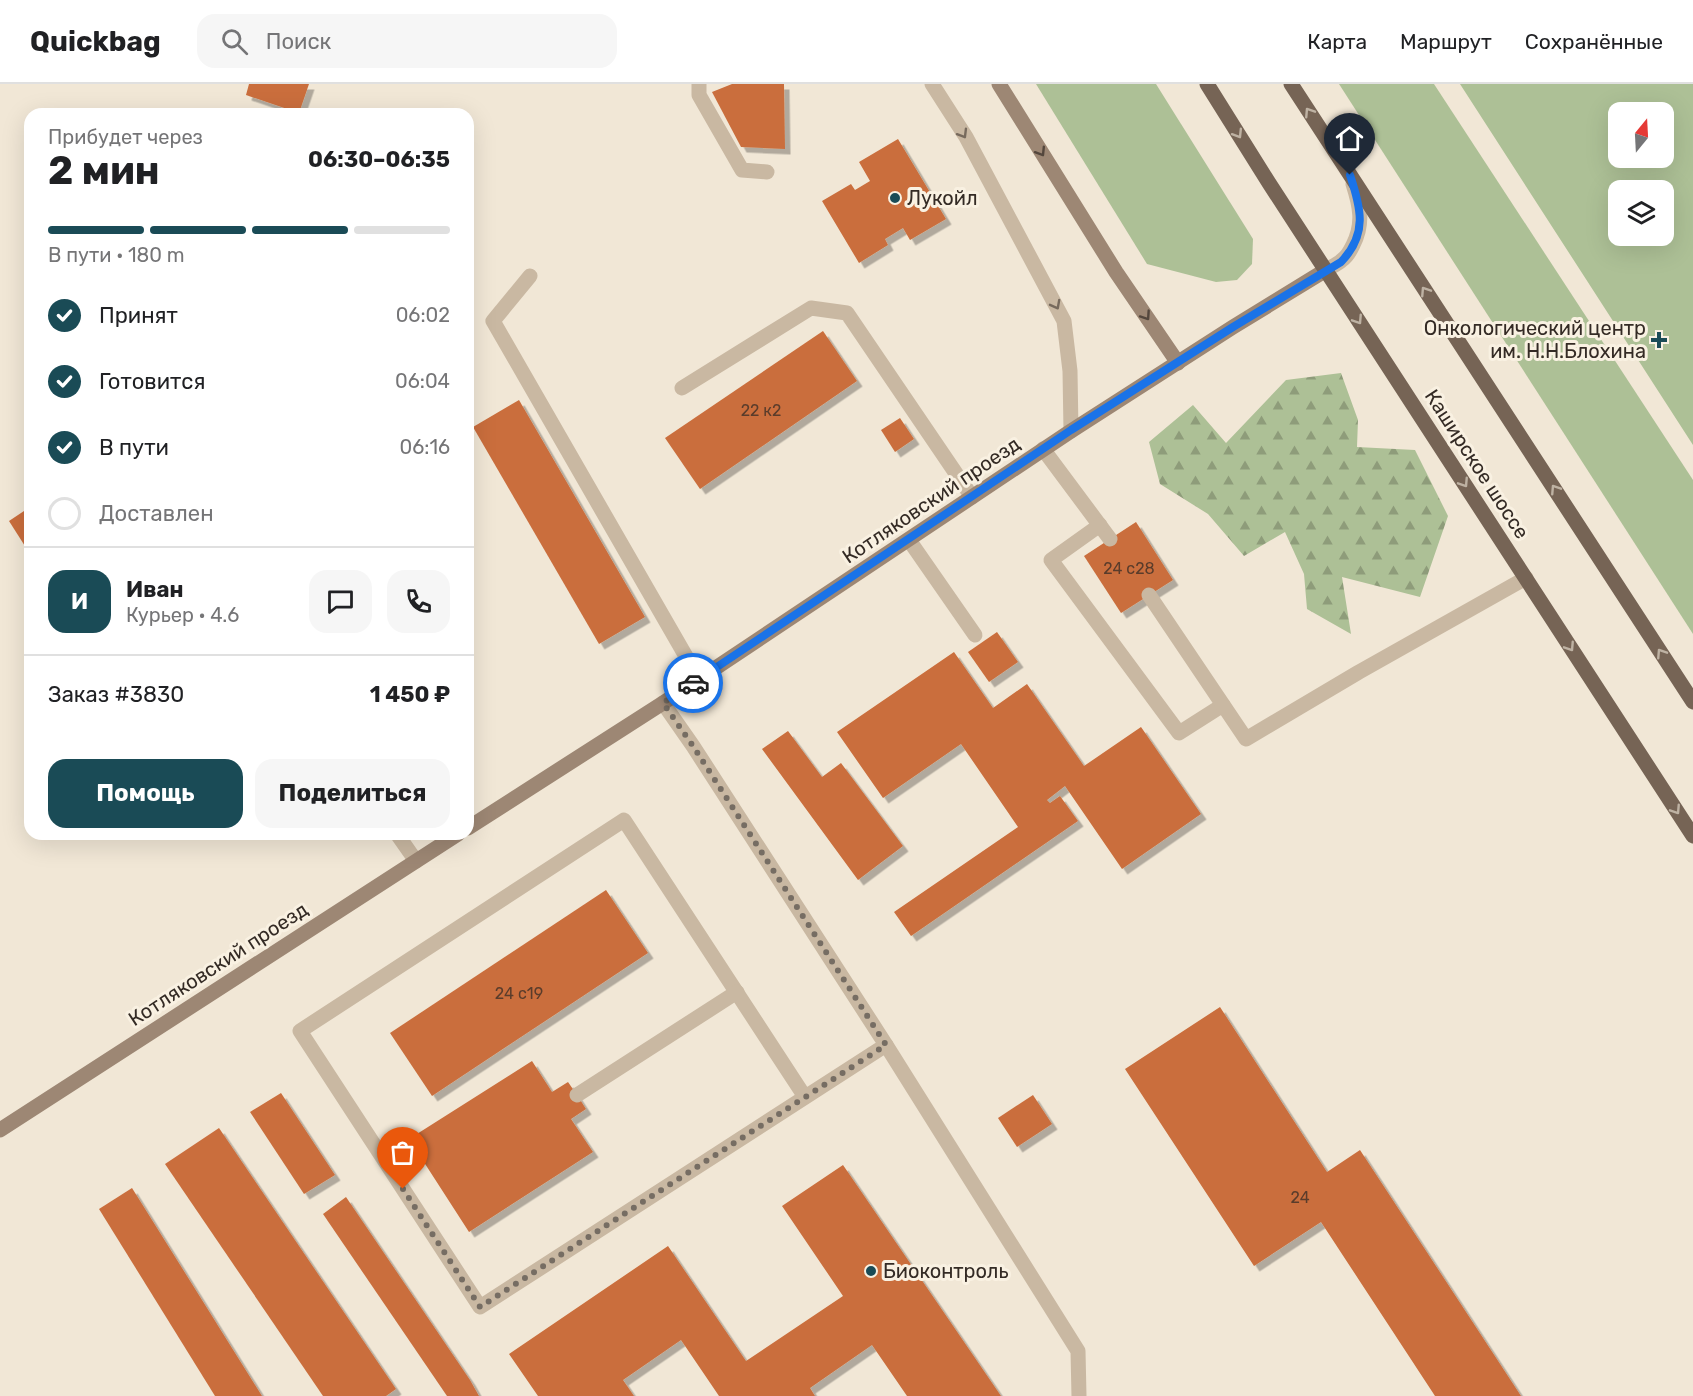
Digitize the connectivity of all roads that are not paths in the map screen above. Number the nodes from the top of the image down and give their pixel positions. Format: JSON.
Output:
{"nodes":[{"id":1,"x":699,"y":84,"type":"edge"},
{"id":2,"x":932,"y":84,"type":"edge"},
{"id":3,"x":999,"y":84,"type":"edge"},
{"id":4,"x":1207,"y":84,"type":"edge"},
{"id":5,"x":1291,"y":84,"type":"edge"},
{"id":6,"x":767,"y":172,"type":"dead end"},
{"id":7,"x":1350,"y":175,"type":"junction"},
{"id":8,"x":1326,"y":270,"type":"junction"},
{"id":9,"x":530,"y":276,"type":"dead end"},
{"id":10,"x":1178,"y":363,"type":"junction"},
{"id":11,"x":682,"y":388,"type":"dead end"},
{"id":12,"x":1071,"y":430,"type":"junction"},
{"id":13,"x":1043,"y":449,"type":"junction"},
{"id":14,"x":972,"y":497,"type":"junction"},
{"id":15,"x":1100,"y":525,"type":"junction"},
{"id":16,"x":1110,"y":539,"type":"dead end"},
{"id":17,"x":909,"y":540,"type":"junction"},
{"id":18,"x":1526,"y":578,"type":"junction"},
{"id":19,"x":1149,"y":595,"type":"dead end"},
{"id":20,"x":975,"y":635,"type":"dead end"},
{"id":21,"x":699,"y":679,"type":"junction"},
{"id":22,"x":1693,"y":702,"type":"edge"},
{"id":23,"x":663,"y":703,"type":"junction"},
{"id":24,"x":1223,"y":705,"type":"junction"},
{"id":25,"x":474,"y":824,"type":"edge"},
{"id":26,"x":1693,"y":836,"type":"edge"},
{"id":27,"x":401,"y":840,"type":"edge"},
{"id":28,"x":449,"y":840,"type":"edge"},
{"id":29,"x":416,"y":861,"type":"junction"},
{"id":30,"x":737,"y":992,"type":"junction"},
{"id":31,"x":886,"y":1045,"type":"junction"},
{"id":32,"x":577,"y":1095,"type":"dead end"},
{"id":33,"x":805,"y":1097,"type":"junction"},
{"id":34,"x":0,"y":1130,"type":"edge"},
{"id":35,"x":1079,"y":1396,"type":"edge"}],
"edges":[{"from":1,"to":6,"type":"street"},
{"from":2,"to":12,"type":"street","one_way":true},
{"from":3,"to":10,"type":"main road","one_way":true},
{"from":4,"to":8,"type":"main road","name":"Каширское шоссе","one_way":true},
{"from":7,"to":5,"type":"main road","one_way":true},
{"from":7,"to":8,"type":"street","name":"Котляковский проезд"},
{"from":22,"to":7,"type":"main road","one_way":true},
{"from":8,"to":10,"type":"main road","name":"Котляковский проезд"},
{"from":8,"to":18,"type":"main road","name":"Каширское шоссе","one_way":true},
{"from":9,"to":21,"type":"street"},
{"from":10,"to":12,"type":"main road","name":"Котляковский проезд"},
{"from":11,"to":14,"type":"street"},
{"from":12,"to":13,"type":"main road","name":"Котляковский проезд"},
{"from":13,"to":14,"type":"main road","name":"Котляковский проезд"},
{"from":13,"to":15,"type":"street"},
{"from":14,"to":17,"type":"main road","name":"Котляковский проезд"},
{"from":15,"to":16,"type":"street"},
{"from":15,"to":24,"type":"street"},
{"from":17,"to":20,"type":"street"},
{"from":17,"to":21,"type":"main road","name":"Котляковский проезд"},
{"from":18,"to":24,"type":"street"},
{"from":18,"to":26,"type":"main road","name":"Каширское шоссе","one_way":true},
{"from":19,"to":24,"type":"street"},
{"from":21,"to":23,"type":"main road","name":"Котляковский проезд"},
{"from":23,"to":25,"type":"main road","name":"Котляковский проезд"},
{"from":23,"to":31,"type":"street"},
{"from":27,"to":29,"type":"street"},
{"from":28,"to":29,"type":"main road","name":"Котляковский проезд"},
{"from":29,"to":34,"type":"main road","name":"Котляковский проезд"},
{"from":30,"to":32,"type":"street"},
{"from":30,"to":33,"type":"street"},
{"from":30,"to":33,"type":"street"},
{"from":31,"to":33,"type":"street"},
{"from":31,"to":35,"type":"street"}]}
